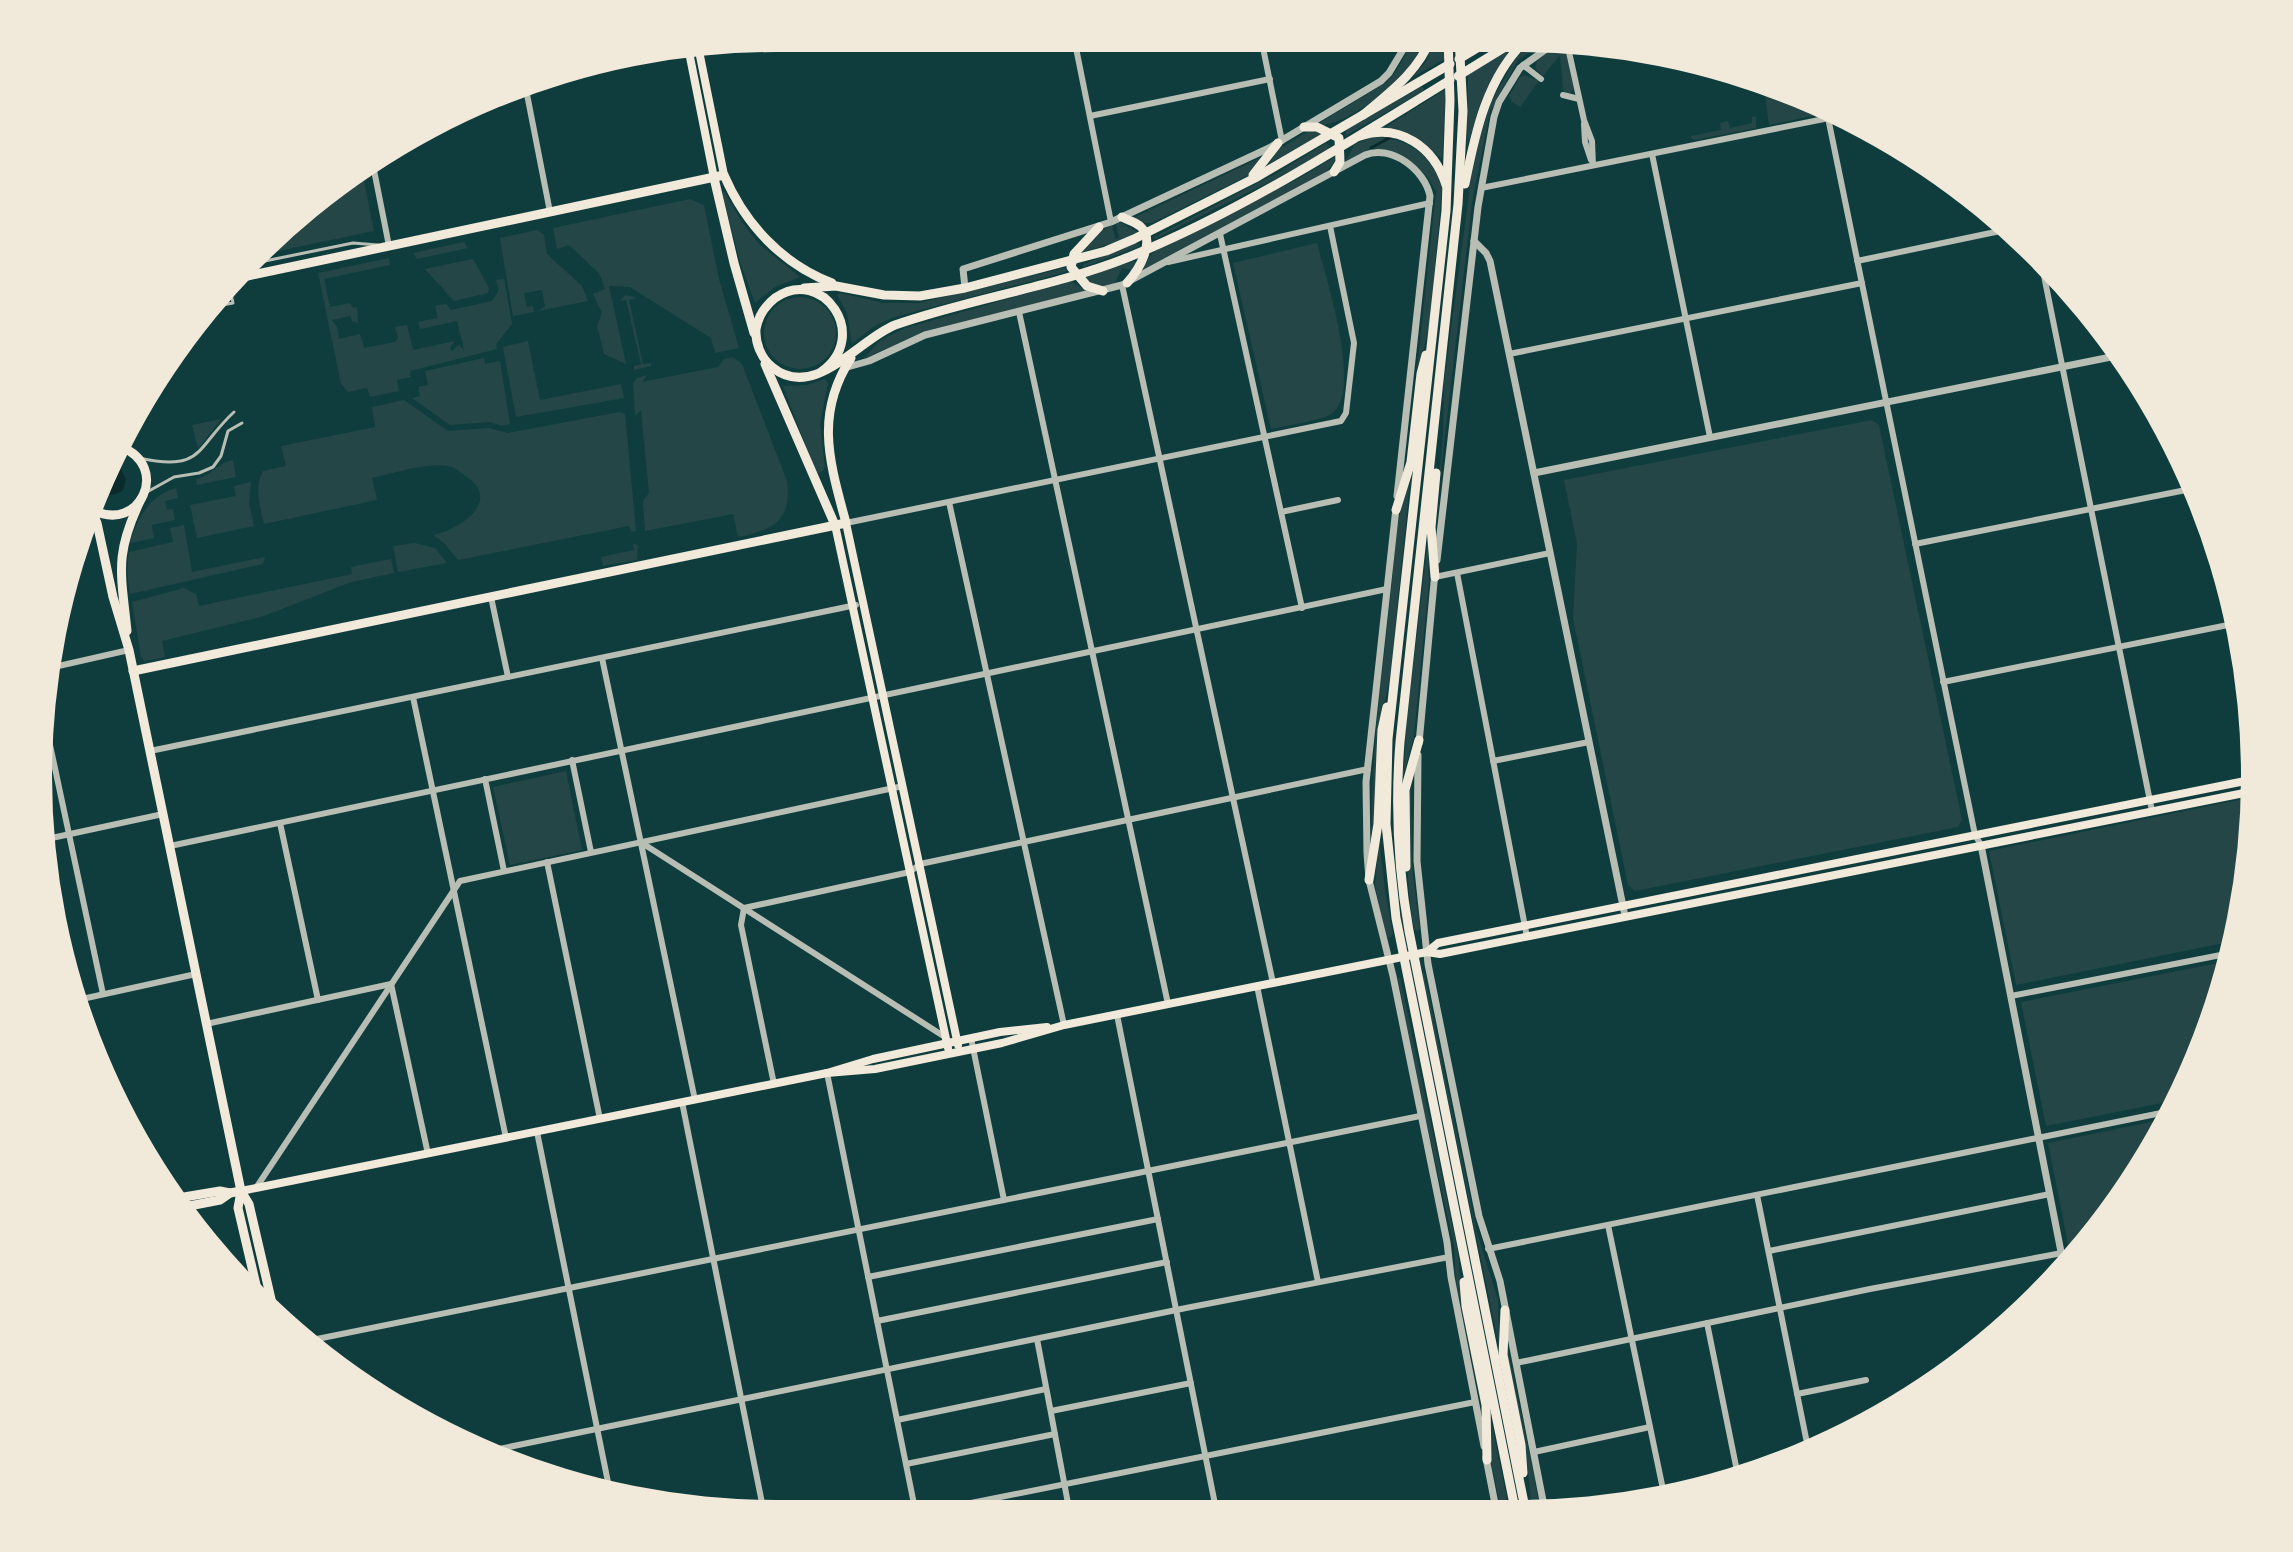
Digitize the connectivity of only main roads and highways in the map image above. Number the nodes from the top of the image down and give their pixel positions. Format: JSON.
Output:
{"nodes":[{"id":1,"x":1425,"y":52,"type":"edge"},
{"id":2,"x":1449,"y":52,"type":"edge"},
{"id":3,"x":1460,"y":52,"type":"edge"},
{"id":4,"x":1471,"y":52,"type":"edge"},
{"id":5,"x":1497,"y":52,"type":"edge"},
{"id":6,"x":1516,"y":52,"type":"edge"},
{"id":7,"x":700,"y":56,"type":"edge"},
{"id":8,"x":690,"y":57,"type":"edge"},
{"id":9,"x":1461,"y":58,"type":"junction"},
{"id":10,"x":1450,"y":64,"type":"junction"},
{"id":11,"x":1462,"y":73,"type":"junction"},
{"id":12,"x":1450,"y":80,"type":"junction"},
{"id":13,"x":1363,"y":115,"type":"junction"},
{"id":14,"x":1304,"y":127,"type":"road end"},
{"id":15,"x":1333,"y":133,"type":"junction"},
{"id":16,"x":1360,"y":136,"type":"junction"},
{"id":17,"x":1280,"y":142,"type":"road end"},
{"id":18,"x":1341,"y":147,"type":"junction"},
{"id":19,"x":1334,"y":172,"type":"road end"},
{"id":20,"x":719,"y":176,"type":"junction"},
{"id":21,"x":1245,"y":183,"type":"junction"},
{"id":22,"x":1447,"y":192,"type":"junction"},
{"id":23,"x":1122,"y":217,"type":"road end"},
{"id":24,"x":1099,"y":227,"type":"road end"},
{"id":25,"x":1456,"y":231,"type":"junction"},
{"id":26,"x":1145,"y":234,"type":"junction"},
{"id":27,"x":1146,"y":249,"type":"junction"},
{"id":28,"x":1072,"y":261,"type":"junction"},
{"id":29,"x":803,"y":269,"type":"junction"},
{"id":30,"x":1076,"y":274,"type":"junction"},
{"id":31,"x":254,"y":275,"type":"edge"},
{"id":32,"x":1124,"y":284,"type":"road end"},
{"id":33,"x":818,"y":286,"type":"junction"},
{"id":34,"x":842,"y":286,"type":"junction"},
{"id":35,"x":791,"y":291,"type":"junction"},
{"id":36,"x":1103,"y":291,"type":"road end"},
{"id":37,"x":835,"y":308,"type":"junction"},
{"id":38,"x":1433,"y":337,"type":"junction"},
{"id":39,"x":842,"y":343,"type":"junction"},
{"id":40,"x":758,"y":348,"type":"junction"},
{"id":41,"x":842,"y":366,"type":"junction"},
{"id":42,"x":821,"y":372,"type":"junction"},
{"id":43,"x":1439,"y":384,"type":"junction"},
{"id":44,"x":129,"y":452,"type":"edge"},
{"id":45,"x":143,"y":497,"type":"junction"},
{"id":46,"x":1396,"y":510,"type":"road end"},
{"id":47,"x":101,"y":514,"type":"edge"},
{"id":48,"x":846,"y":523,"type":"junction"},
{"id":49,"x":97,"y":524,"type":"edge"},
{"id":50,"x":835,"y":525,"type":"junction"},
{"id":51,"x":1435,"y":577,"type":"road end"},
{"id":52,"x":129,"y":650,"type":"junction"},
{"id":53,"x":133,"y":671,"type":"junction"},
{"id":54,"x":1395,"y":680,"type":"junction"},
{"id":55,"x":1419,"y":740,"type":"road end"},
{"id":56,"x":2241,"y":782,"type":"edge"},
{"id":57,"x":2240,"y":794,"type":"edge"},
{"id":58,"x":1369,"y":880,"type":"road end"},
{"id":59,"x":1407,"y":918,"type":"junction"},
{"id":60,"x":1427,"y":952,"type":"junction"},
{"id":61,"x":1408,"y":956,"type":"junction"},
{"id":62,"x":1064,"y":1025,"type":"junction"},
{"id":63,"x":946,"y":1040,"type":"junction"},
{"id":64,"x":958,"y":1041,"type":"junction"},
{"id":65,"x":955,"y":1053,"type":"junction"},
{"id":66,"x":827,"y":1073,"type":"junction"},
{"id":67,"x":241,"y":1191,"type":"junction"},
{"id":68,"x":230,"y":1193,"type":"junction"},
{"id":69,"x":187,"y":1196,"type":"edge"},
{"id":70,"x":194,"y":1205,"type":"edge"},
{"id":71,"x":1463,"y":1254,"type":"junction"},
{"id":72,"x":254,"y":1277,"type":"edge"},
{"id":73,"x":270,"y":1293,"type":"edge"},
{"id":74,"x":1505,"y":1310,"type":"road end"},
{"id":75,"x":1487,"y":1460,"type":"road end"},
{"id":76,"x":1523,"y":1497,"type":"joint"},
{"id":77,"x":1513,"y":1500,"type":"edge"}],
"edges":[{"from":1,"to":13,"type":"main road"},
{"from":2,"to":10,"type":"main road"},
{"from":3,"to":9,"type":"main road"},
{"from":4,"to":9,"type":"main road"},
{"from":5,"to":11,"type":"main road"},
{"from":6,"to":25,"type":"main road"},
{"from":7,"to":20,"type":"main road"},
{"from":8,"to":20,"type":"main road"},
{"from":9,"to":10,"type":"main road"},
{"from":9,"to":11,"type":"main road"},
{"from":10,"to":12,"type":"main road"},
{"from":10,"to":13,"type":"main road"},
{"from":11,"to":12,"type":"main road"},
{"from":11,"to":25,"type":"main road"},
{"from":12,"to":16,"type":"main road"},
{"from":12,"to":22,"type":"main road"},
{"from":13,"to":15,"type":"main road"},
{"from":14,"to":15,"type":"main road"},
{"from":15,"to":18,"type":"main road"},
{"from":15,"to":21,"type":"main road"},
{"from":16,"to":18,"type":"main road"},
{"from":16,"to":22,"type":"main road"},
{"from":17,"to":21,"type":"main road"},
{"from":18,"to":19,"type":"main road"},
{"from":18,"to":27,"type":"main road"},
{"from":20,"to":29,"type":"main road"},
{"from":20,"to":31,"type":"main road"},
{"from":20,"to":40,"type":"main road"},
{"from":21,"to":26,"type":"main road"},
{"from":22,"to":38,"type":"main road"},
{"from":23,"to":26,"type":"main road"},
{"from":24,"to":28,"type":"main road"},
{"from":25,"to":43,"type":"main road"},
{"from":26,"to":27,"type":"main road"},
{"from":26,"to":28,"type":"main road"},
{"from":27,"to":30,"type":"main road"},
{"from":27,"to":32,"type":"main road"},
{"from":28,"to":30,"type":"main road"},
{"from":28,"to":34,"type":"main road"},
{"from":29,"to":33,"type":"main road"},
{"from":29,"to":34,"type":"main road"},
{"from":30,"to":36,"type":"main road"},
{"from":30,"to":41,"type":"main road"},
{"from":33,"to":34,"type":"main road"},
{"from":33,"to":35,"type":"main road"},
{"from":33,"to":37,"type":"main road"},
{"from":35,"to":37,"type":"main road"},
{"from":35,"to":40,"type":"main road"},
{"from":37,"to":39,"type":"main road"},
{"from":38,"to":46,"type":"main road"},
{"from":38,"to":54,"type":"main road"},
{"from":39,"to":41,"type":"main road"},
{"from":39,"to":42,"type":"main road"},
{"from":40,"to":42,"type":"main road"},
{"from":40,"to":50,"type":"main road"},
{"from":41,"to":42,"type":"main road"},
{"from":41,"to":48,"type":"main road"},
{"from":43,"to":51,"type":"main road"},
{"from":43,"to":59,"type":"main road"},
{"from":44,"to":45,"type":"main road"},
{"from":45,"to":47,"type":"main road"},
{"from":45,"to":52,"type":"main road"},
{"from":48,"to":50,"type":"main road"},
{"from":48,"to":64,"type":"main road"},
{"from":49,"to":52,"type":"main road"},
{"from":50,"to":53,"type":"main road"},
{"from":50,"to":63,"type":"main road"},
{"from":52,"to":53,"type":"main road"},
{"from":53,"to":67,"type":"main road"},
{"from":54,"to":58,"type":"main road"},
{"from":54,"to":61,"type":"main road"},
{"from":55,"to":59,"type":"main road"},
{"from":56,"to":60,"type":"main road"},
{"from":57,"to":60,"type":"main road"},
{"from":59,"to":61,"type":"main road"},
{"from":60,"to":61,"type":"main road"},
{"from":61,"to":62,"type":"main road"},
{"from":61,"to":71,"type":"main road"},
{"from":61,"to":76,"type":"main road"},
{"from":62,"to":64,"type":"main road"},
{"from":62,"to":65,"type":"main road"},
{"from":63,"to":64,"type":"main road"},
{"from":63,"to":65,"type":"main road"},
{"from":63,"to":66,"type":"main road"},
{"from":64,"to":65,"type":"main road"},
{"from":65,"to":66,"type":"main road"},
{"from":66,"to":67,"type":"main road"},
{"from":67,"to":68,"type":"main road"},
{"from":67,"to":72,"type":"main road"},
{"from":67,"to":73,"type":"main road"},
{"from":68,"to":69,"type":"main road"},
{"from":68,"to":70,"type":"main road"},
{"from":71,"to":75,"type":"main road"},
{"from":71,"to":77,"type":"main road"},
{"from":74,"to":76,"type":"main road"}]}
